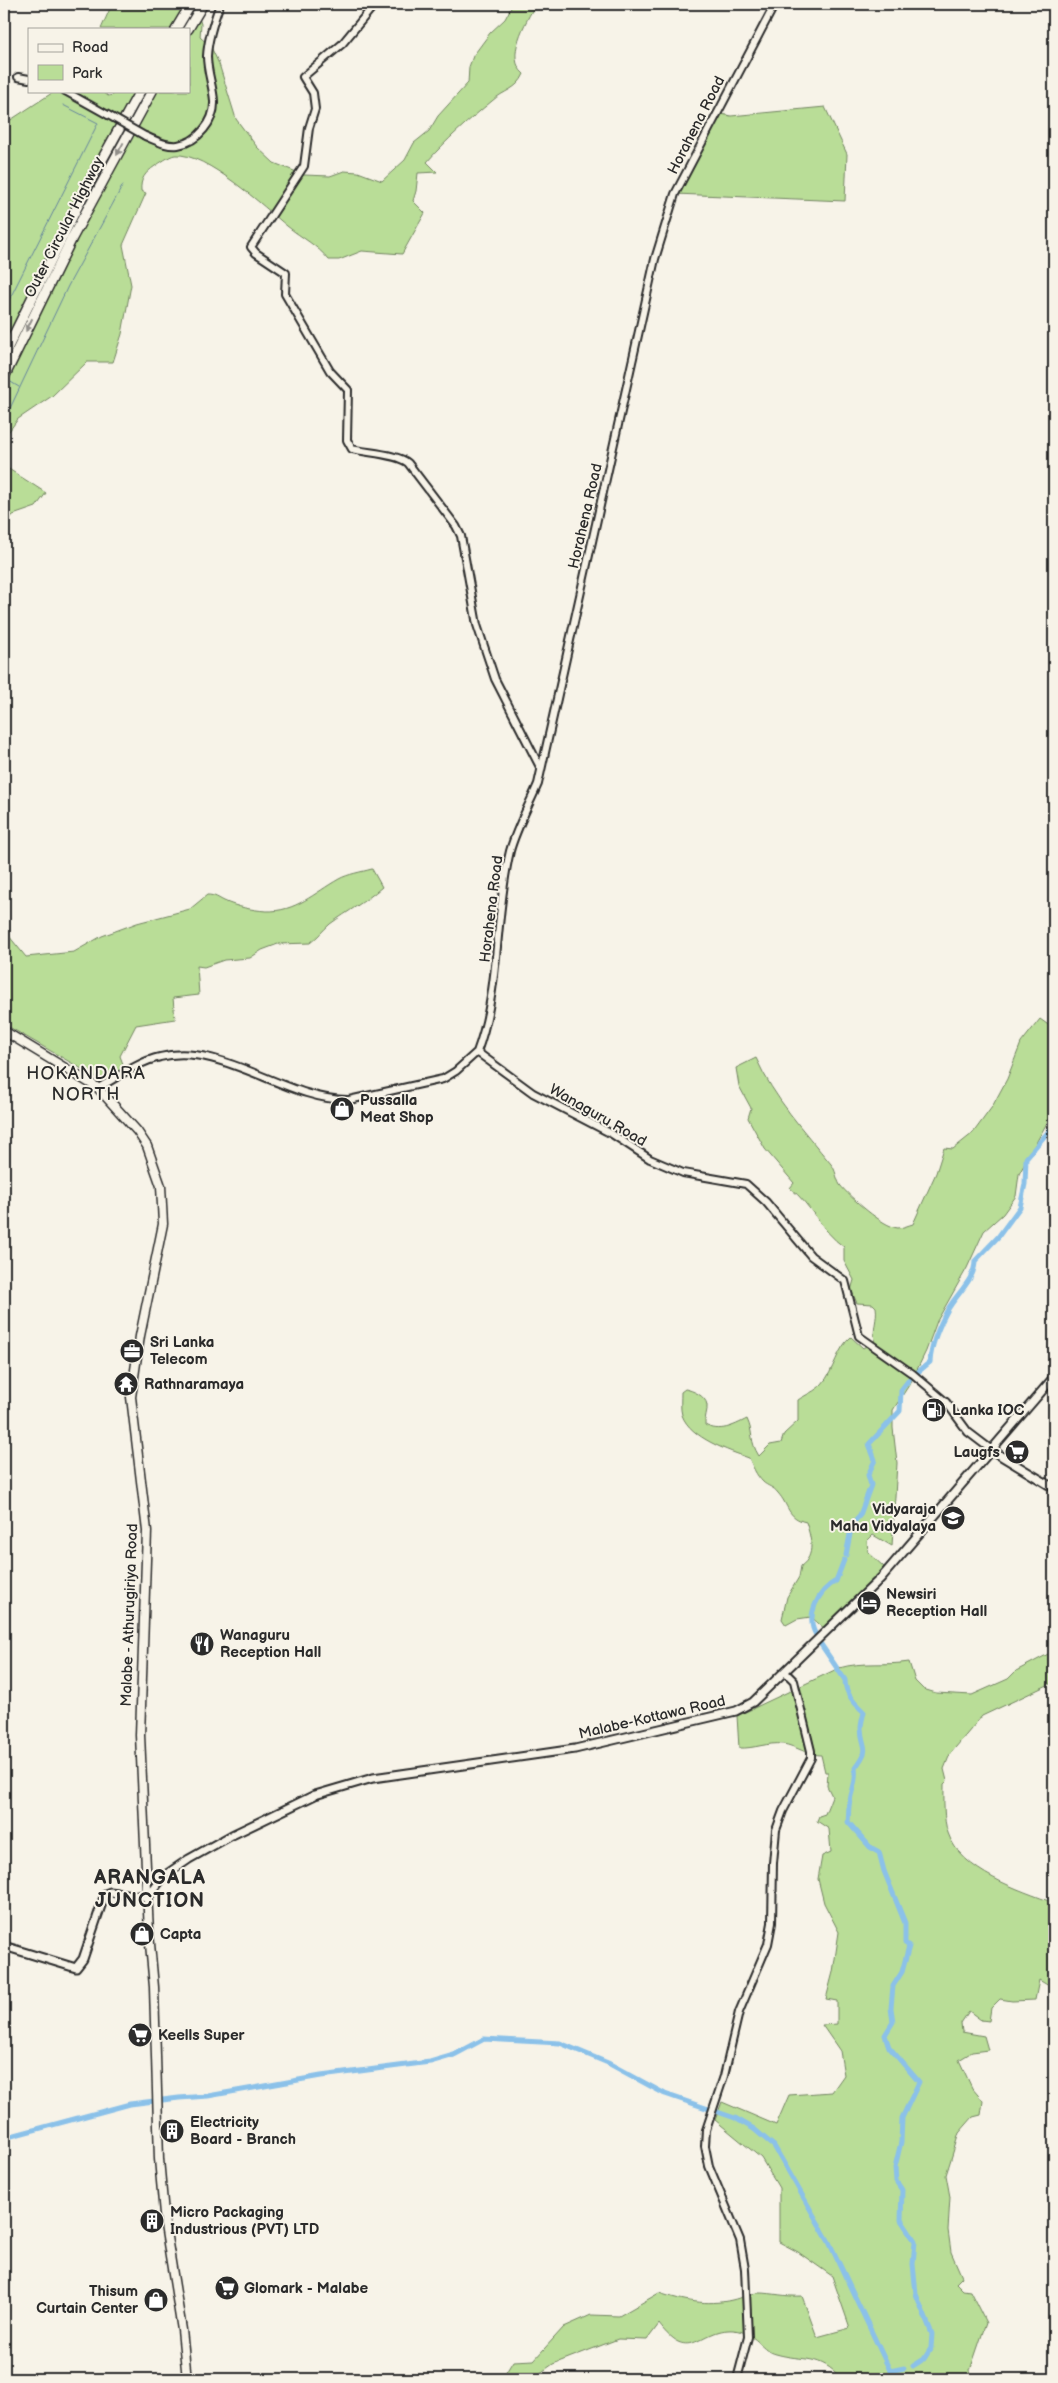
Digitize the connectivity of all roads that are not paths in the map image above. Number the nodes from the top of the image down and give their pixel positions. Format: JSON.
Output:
{"nodes":[{"id":1,"x":191,"y":4,"type":"edge"},
{"id":2,"x":203,"y":4,"type":"edge"},
{"id":3,"x":220,"y":4,"type":"edge"},
{"id":4,"x":375,"y":4,"type":"edge"},
{"id":5,"x":775,"y":4,"type":"edge"},
{"id":6,"x":177,"y":28,"type":"edge"},
{"id":7,"x":189,"y":28,"type":"edge"},
{"id":8,"x":18,"y":77,"type":"dead end"},
{"id":9,"x":28,"y":78,"type":"edge"},
{"id":10,"x":67,"y":92,"type":"edge"},
{"id":11,"x":139,"y":92,"type":"edge"},
{"id":12,"x":151,"y":92,"type":"edge"},
{"id":13,"x":4,"y":355,"type":"edge"},
{"id":14,"x":4,"y":378,"type":"edge"},
{"id":15,"x":542,"y":769,"type":"junction"},
{"id":16,"x":4,"y":1031,"type":"edge"},
{"id":17,"x":477,"y":1052,"type":"junction"},
{"id":18,"x":98,"y":1088,"type":"junction"},
{"id":19,"x":1054,"y":1377,"type":"edge"},
{"id":20,"x":992,"y":1451,"type":"junction"},
{"id":21,"x":1054,"y":1488,"type":"edge"},
{"id":22,"x":784,"y":1672,"type":"junction"},
{"id":23,"x":164,"y":1876,"type":"junction"},
{"id":24,"x":147,"y":1885,"type":"junction"},
{"id":25,"x":148,"y":1897,"type":"junction"},
{"id":26,"x":4,"y":1946,"type":"edge"},
{"id":27,"x":187,"y":2379,"type":"edge"},
{"id":28,"x":737,"y":2379,"type":"edge"}],
"edges":[{"from":1,"to":6,"type":"highway"},
{"from":2,"to":7,"type":"highway"},
{"from":3,"to":10,"type":"street","bridge":true},
{"from":4,"to":15,"type":"street"},
{"from":5,"to":15,"type":"street","name":"Horahena Road"},
{"from":8,"to":9,"type":"street"},
{"from":11,"to":13,"type":"highway","name":"Outer Circular Highway"},
{"from":12,"to":14,"type":"highway","name":"Outer Circular Highway","one_way":true},
{"from":15,"to":17,"type":"street","name":"Horahena Road"},
{"from":16,"to":18,"type":"main road","name":"Malabe - Athurugiriya Road"},
{"from":17,"to":18,"type":"street"},
{"from":17,"to":20,"type":"street","name":"Wanaguru Road"},
{"from":18,"to":24,"type":"main road","name":"Malabe - Athurugiriya Road"},
{"from":19,"to":20,"type":"main road","name":"Malabe-Kottawa Road"},
{"from":20,"to":21,"type":"main road"},
{"from":20,"to":22,"type":"main road","name":"Malabe-Kottawa Road"},
{"from":22,"to":23,"type":"main road","name":"Malabe-Kottawa Road"},
{"from":22,"to":28,"type":"street"},
{"from":23,"to":24,"type":"main road"},
{"from":23,"to":25,"type":"main road","name":"Malabe-Kottawa Road"},
{"from":24,"to":25,"type":"main road","name":"Malabe - Athurugiriya Road"},
{"from":25,"to":26,"type":"main road"},
{"from":25,"to":27,"type":"main road","name":"Malabe - Athurugiriya Road"}]}
